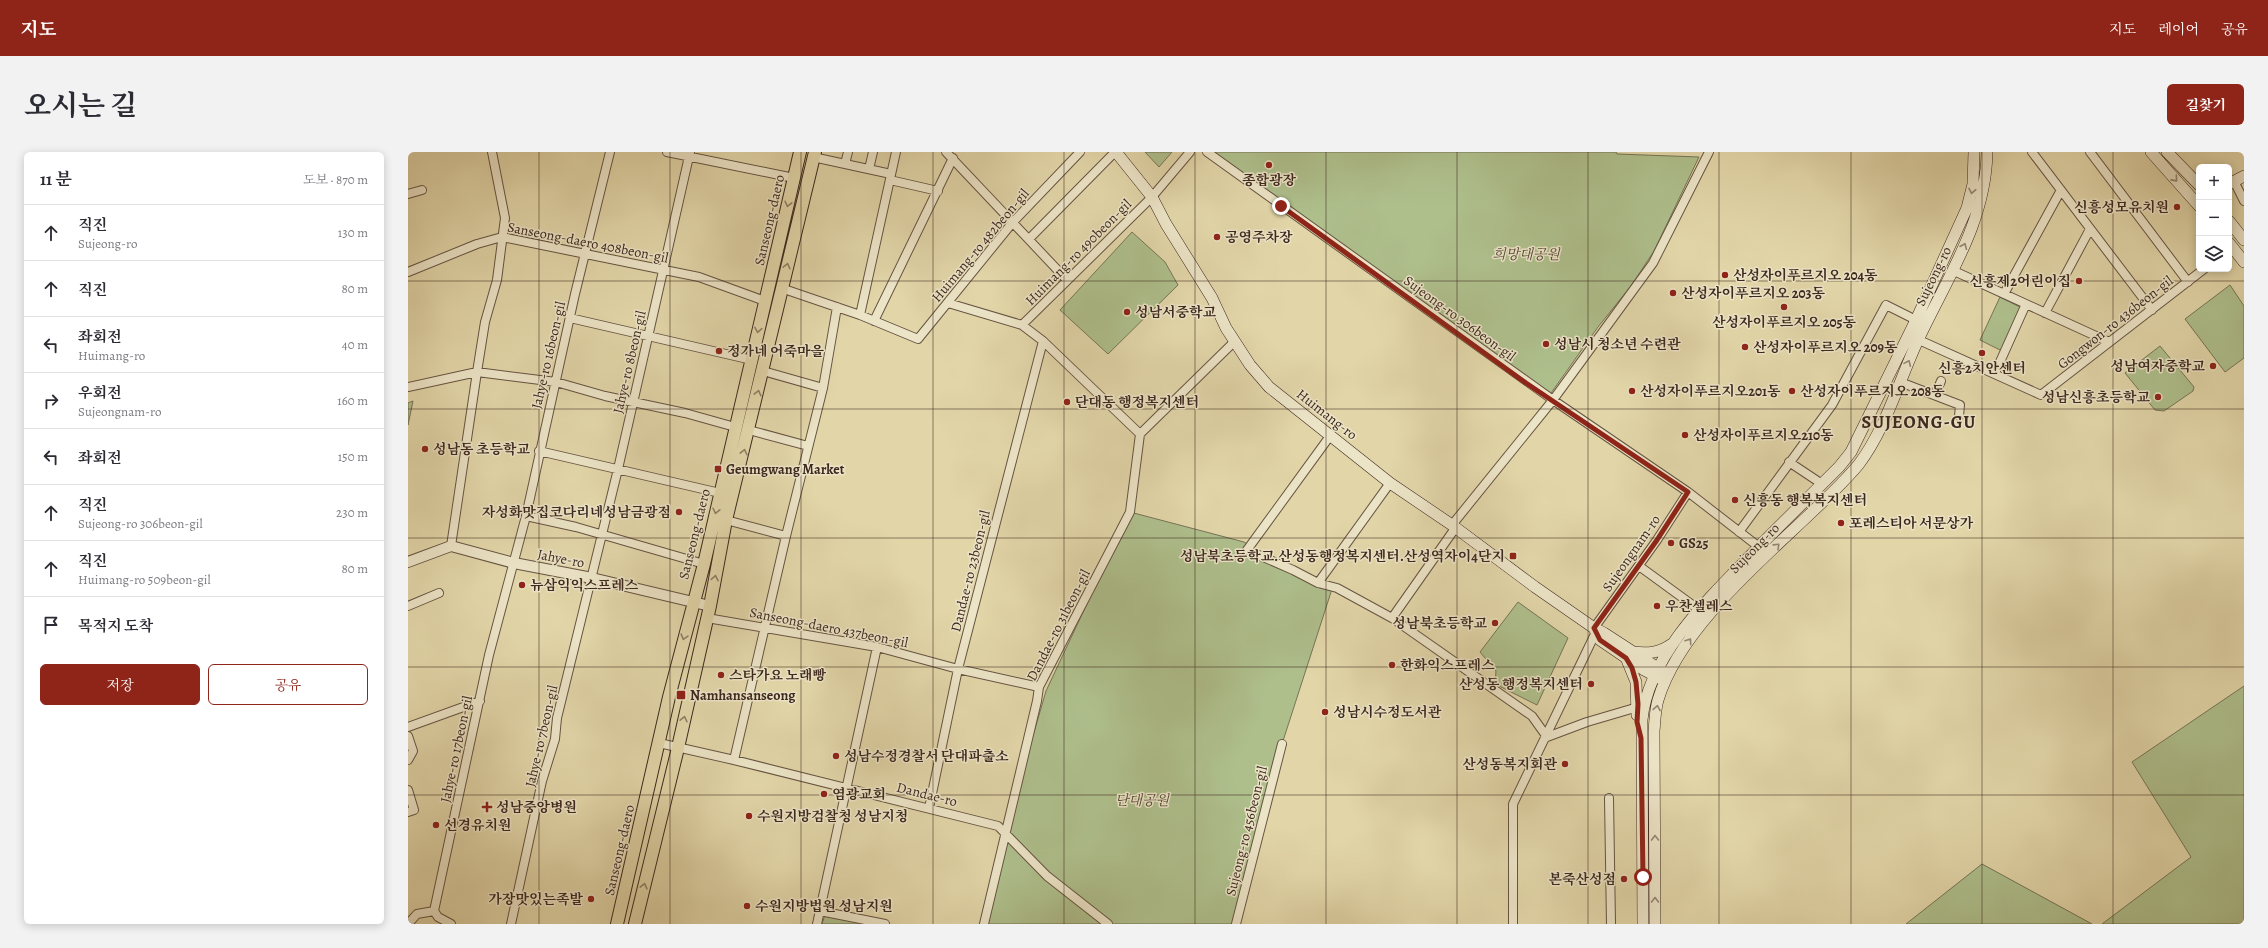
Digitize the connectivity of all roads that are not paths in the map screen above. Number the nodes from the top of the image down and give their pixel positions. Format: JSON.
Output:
{"nodes":[{"id":1,"x":492,"y":152,"type":"edge"},
{"id":2,"x":610,"y":152,"type":"edge"},
{"id":3,"x":667,"y":152,"type":"edge"},
{"id":4,"x":800,"y":152,"type":"edge"},
{"id":5,"x":848,"y":152,"type":"edge"},
{"id":6,"x":873,"y":152,"type":"edge"},
{"id":7,"x":896,"y":152,"type":"edge"},
{"id":8,"x":946,"y":152,"type":"edge"},
{"id":9,"x":1080,"y":152,"type":"edge"},
{"id":10,"x":1115,"y":152,"type":"edge"},
{"id":11,"x":1190,"y":152,"type":"edge"},
{"id":12,"x":1207,"y":152,"type":"edge"},
{"id":13,"x":1708,"y":152,"type":"edge"},
{"id":14,"x":1974,"y":152,"type":"edge"},
{"id":15,"x":1987,"y":152,"type":"edge"},
{"id":16,"x":2090,"y":152,"type":"edge"},
{"id":17,"x":2151,"y":152,"type":"edge"},
{"id":18,"x":2167,"y":152,"type":"edge"},
{"id":19,"x":2036,"y":153,"type":"edge"},
{"id":20,"x":690,"y":154,"type":"edge"},
{"id":21,"x":814,"y":155,"type":"edge"},
{"id":22,"x":953,"y":158,"type":"junction"},
{"id":23,"x":845,"y":164,"type":"junction"},
{"id":24,"x":869,"y":169,"type":"junction"},
{"id":25,"x":891,"y":177,"type":"junction"},
{"id":26,"x":794,"y":178,"type":"junction"},
{"id":27,"x":2236,"y":181,"type":"edge"},
{"id":28,"x":2196,"y":182,"type":"edge"},
{"id":29,"x":422,"y":190,"type":"dead end"},
{"id":30,"x":2061,"y":190,"type":"junction"},
{"id":31,"x":938,"y":191,"type":"junction"},
{"id":32,"x":408,"y":194,"type":"edge"},
{"id":33,"x":1152,"y":197,"type":"junction"},
{"id":34,"x":2244,"y":201,"type":"edge"},
{"id":35,"x":2196,"y":202,"type":"edge"},
{"id":36,"x":1013,"y":222,"type":"junction"},
{"id":37,"x":2232,"y":225,"type":"edge"},
{"id":38,"x":2090,"y":229,"type":"junction"},
{"id":39,"x":502,"y":237,"type":"junction"},
{"id":40,"x":1028,"y":239,"type":"junction"},
{"id":41,"x":2244,"y":240,"type":"edge"},
{"id":42,"x":2232,"y":248,"type":"edge"},
{"id":43,"x":586,"y":253,"type":"junction"},
{"id":44,"x":2244,"y":262,"type":"edge"},
{"id":45,"x":663,"y":270,"type":"junction"},
{"id":46,"x":1954,"y":271,"type":"junction"},
{"id":47,"x":408,"y":272,"type":"edge"},
{"id":48,"x":2200,"y":272,"type":"edge"},
{"id":49,"x":1067,"y":280,"type":"junction"},
{"id":50,"x":2188,"y":282,"type":"junction"},
{"id":51,"x":781,"y":288,"type":"junction"},
{"id":52,"x":2004,"y":294,"type":"junction"},
{"id":53,"x":765,"y":301,"type":"junction"},
{"id":54,"x":948,"y":303,"type":"junction"},
{"id":55,"x":2026,"y":304,"type":"junction"},
{"id":56,"x":837,"y":307,"type":"junction"},
{"id":57,"x":2152,"y":310,"type":"junction"},
{"id":58,"x":2045,"y":313,"type":"junction"},
{"id":59,"x":860,"y":315,"type":"junction"},
{"id":60,"x":570,"y":318,"type":"junction"},
{"id":61,"x":1916,"y":320,"type":"junction"},
{"id":62,"x":874,"y":321,"type":"junction"},
{"id":63,"x":1022,"y":325,"type":"junction"},
{"id":64,"x":649,"y":337,"type":"junction"},
{"id":65,"x":1918,"y":340,"type":"junction"},
{"id":66,"x":1043,"y":341,"type":"junction"},
{"id":67,"x":1235,"y":341,"type":"junction"},
{"id":68,"x":2109,"y":342,"type":"junction"},
{"id":69,"x":752,"y":360,"type":"junction"},
{"id":70,"x":763,"y":371,"type":"junction"},
{"id":71,"x":477,"y":372,"type":"junction"},
{"id":72,"x":1994,"y":373,"type":"junction"},
{"id":73,"x":1941,"y":381,"type":"dead end"},
{"id":74,"x":556,"y":382,"type":"junction"},
{"id":75,"x":1900,"y":382,"type":"junction"},
{"id":76,"x":408,"y":387,"type":"edge"},
{"id":77,"x":823,"y":388,"type":"junction"},
{"id":78,"x":1935,"y":395,"type":"junction"},
{"id":79,"x":1553,"y":400,"type":"junction"},
{"id":80,"x":633,"y":402,"type":"junction"},
{"id":81,"x":1959,"y":416,"type":"dead end"},
{"id":82,"x":735,"y":427,"type":"junction"},
{"id":83,"x":749,"y":430,"type":"junction"},
{"id":84,"x":1140,"y":434,"type":"junction"},
{"id":85,"x":1330,"y":436,"type":"junction"},
{"id":86,"x":808,"y":446,"type":"junction"},
{"id":87,"x":539,"y":451,"type":"junction"},
{"id":88,"x":1851,"y":452,"type":"junction"},
{"id":89,"x":1861,"y":461,"type":"junction"},
{"id":90,"x":1790,"y":462,"type":"junction"},
{"id":91,"x":618,"y":469,"type":"junction"},
{"id":92,"x":1390,"y":483,"type":"junction"},
{"id":93,"x":1822,"y":484,"type":"junction"},
{"id":94,"x":1688,"y":492,"type":"junction"},
{"id":95,"x":720,"y":494,"type":"junction"},
{"id":96,"x":526,"y":516,"type":"junction"},
{"id":97,"x":726,"y":520,"type":"junction"},
{"id":98,"x":1454,"y":526,"type":"junction"},
{"id":99,"x":1739,"y":532,"type":"junction"},
{"id":100,"x":602,"y":535,"type":"junction"},
{"id":101,"x":786,"y":536,"type":"junction"},
{"id":102,"x":451,"y":546,"type":"junction"},
{"id":103,"x":1759,"y":547,"type":"junction"},
{"id":104,"x":408,"y":562,"type":"edge"},
{"id":105,"x":514,"y":563,"type":"junction"},
{"id":106,"x":704,"y":564,"type":"junction"},
{"id":107,"x":1638,"y":566,"type":"junction"},
{"id":108,"x":592,"y":578,"type":"junction"},
{"id":109,"x":1318,"y":583,"type":"junction"},
{"id":110,"x":439,"y":593,"type":"dead end"},
{"id":111,"x":693,"y":602,"type":"junction"},
{"id":112,"x":408,"y":606,"type":"edge"},
{"id":113,"x":1698,"y":609,"type":"junction"},
{"id":114,"x":708,"y":612,"type":"junction"},
{"id":115,"x":1392,"y":618,"type":"junction"},
{"id":116,"x":766,"y":628,"type":"junction"},
{"id":117,"x":1595,"y":630,"type":"junction"},
{"id":118,"x":1672,"y":644,"type":"junction"},
{"id":119,"x":877,"y":647,"type":"junction"},
{"id":120,"x":1629,"y":655,"type":"junction"},
{"id":121,"x":958,"y":669,"type":"junction"},
{"id":122,"x":1662,"y":676,"type":"junction"},
{"id":123,"x":1039,"y":687,"type":"junction"},
{"id":124,"x":480,"y":701,"type":"junction"},
{"id":125,"x":1638,"y":708,"type":"junction"},
{"id":126,"x":408,"y":727,"type":"edge"},
{"id":127,"x":408,"y":736,"type":"edge"},
{"id":128,"x":1547,"y":737,"type":"junction"},
{"id":129,"x":1641,"y":738,"type":"junction"},
{"id":130,"x":659,"y":743,"type":"junction"},
{"id":131,"x":1282,"y":744,"type":"dead end"},
{"id":132,"x":678,"y":748,"type":"junction"},
{"id":133,"x":408,"y":760,"type":"edge"},
{"id":134,"x":734,"y":760,"type":"junction"},
{"id":135,"x":846,"y":788,"type":"junction"},
{"id":136,"x":408,"y":790,"type":"edge"},
{"id":137,"x":1609,"y":798,"type":"dead end"},
{"id":138,"x":929,"y":808,"type":"junction"},
{"id":139,"x":408,"y":812,"type":"edge"},
{"id":140,"x":1005,"y":832,"type":"junction"},
{"id":141,"x":434,"y":911,"type":"junction"},
{"id":142,"x":820,"y":911,"type":"junction"},
{"id":143,"x":408,"y":924,"type":"edge"},
{"id":144,"x":451,"y":924,"type":"edge"},
{"id":145,"x":511,"y":924,"type":"edge"},
{"id":146,"x":617,"y":924,"type":"edge"},
{"id":147,"x":635,"y":924,"type":"edge"},
{"id":148,"x":817,"y":924,"type":"edge"},
{"id":149,"x":885,"y":924,"type":"edge"},
{"id":150,"x":984,"y":924,"type":"edge"},
{"id":151,"x":1108,"y":924,"type":"edge"},
{"id":152,"x":1236,"y":924,"type":"edge"},
{"id":153,"x":1513,"y":924,"type":"edge"},
{"id":154,"x":1611,"y":924,"type":"edge"},
{"id":155,"x":1643,"y":924,"type":"edge"},
{"id":156,"x":1655,"y":924,"type":"edge"}],
"edges":[{"from":1,"to":39,"type":"street"},
{"from":2,"to":43,"type":"street","name":"Jahye-ro 16beon-gil"},
{"from":3,"to":20,"type":"street"},
{"from":4,"to":26,"type":"main road","name":"Sanseong-daero"},
{"from":5,"to":23,"type":"street"},
{"from":6,"to":24,"type":"street"},
{"from":7,"to":25,"type":"street"},
{"from":8,"to":22,"type":"street"},
{"from":9,"to":36,"type":"street","name":"Huimang-ro 482beon-gil"},
{"from":10,"to":33,"type":"main road","name":"Huimang-ro"},
{"from":10,"to":40,"type":"street"},
{"from":11,"to":33,"type":"street","name":"Huimang-ro 490beon-gil"},
{"from":12,"to":79,"type":"street","name":"Sujeong-ro 306beon-gil"},
{"from":13,"to":79,"type":"street"},
{"from":14,"to":61,"type":"main road","name":"Sujeong-ro","one_way":true},
{"from":46,"to":15,"type":"main road","name":"Sujeong-ro","one_way":true},
{"from":16,"to":50,"type":"street"},
{"from":17,"to":35,"type":"main road","one_way":true},
{"from":18,"to":28,"type":"main road"},
{"from":19,"to":30,"type":"street"},
{"from":20,"to":26,"type":"street"},
{"from":20,"to":45,"type":"street","name":"Jahye-ro 8beon-gil"},
{"from":21,"to":23,"type":"street"},
{"from":51,"to":21,"type":"main road","name":"Sanseong-daero","one_way":true},
{"from":22,"to":31,"type":"street"},
{"from":22,"to":36,"type":"street"},
{"from":23,"to":24,"type":"street"},
{"from":24,"to":25,"type":"street"},
{"from":25,"to":31,"type":"street"},
{"from":25,"to":59,"type":"street"},
{"from":26,"to":53,"type":"main road","name":"Sanseong-daero","one_way":true},
{"from":27,"to":34,"type":"street"},
{"from":29,"to":32,"type":"street"},
{"from":30,"to":38,"type":"street"},
{"from":30,"to":52,"type":"street"},
{"from":31,"to":62,"type":"street"},
{"from":33,"to":49,"type":"street","name":"Huimang-ro 490beon-gil"},
{"from":33,"to":67,"type":"main road","name":"Huimang-ro"},
{"from":36,"to":40,"type":"street"},
{"from":36,"to":54,"type":"street","name":"Huimang-ro 482beon-gil"},
{"from":37,"to":41,"type":"main road"},
{"from":38,"to":57,"type":"street"},
{"from":38,"to":58,"type":"street"},
{"from":39,"to":43,"type":"street","name":"Sanseong-daero 408beon-gil"},
{"from":39,"to":47,"type":"street","name":"Sanseong-daero 408beon-gil"},
{"from":39,"to":71,"type":"street"},
{"from":40,"to":49,"type":"street"},
{"from":42,"to":44,"type":"main road"},
{"from":43,"to":45,"type":"street","name":"Sanseong-daero 408beon-gil"},
{"from":43,"to":60,"type":"street","name":"Jahye-ro 16beon-gil"},
{"from":45,"to":53,"type":"street","name":"Sanseong-daero 408beon-gil"},
{"from":45,"to":64,"type":"street","name":"Jahye-ro 8beon-gil"},
{"from":46,"to":52,"type":"street"},
{"from":46,"to":65,"type":"main road","name":"Sujeong-ro"},
{"from":48,"to":50,"type":"street","name":"Gongwon-ro 436beon-gil"},
{"from":49,"to":63,"type":"street","name":"Huimang-ro 490beon-gil"},
{"from":50,"to":57,"type":"street","name":"Gongwon-ro 436beon-gil"},
{"from":51,"to":56,"type":"street"},
{"from":51,"to":70,"type":"main road","name":"Sanseong-daero"},
{"from":52,"to":55,"type":"street"},
{"from":53,"to":69,"type":"main road","name":"Sanseong-daero","one_way":true},
{"from":54,"to":62,"type":"street","name":"Huimang-ro 482beon-gil"},
{"from":54,"to":63,"type":"street"},
{"from":55,"to":58,"type":"street"},
{"from":55,"to":72,"type":"street"},
{"from":56,"to":59,"type":"street"},
{"from":56,"to":77,"type":"street"},
{"from":57,"to":68,"type":"street","name":"Gongwon-ro 436beon-gil"},
{"from":58,"to":68,"type":"street"},
{"from":59,"to":62,"type":"street"},
{"from":60,"to":64,"type":"street"},
{"from":60,"to":74,"type":"street","name":"Jahye-ro 16beon-gil"},
{"from":61,"to":88,"type":"main road","name":"Sujeong-ro"},
{"from":61,"to":90,"type":"street"},
{"from":63,"to":66,"type":"street"},
{"from":64,"to":69,"type":"street"},
{"from":64,"to":80,"type":"street","name":"Jahye-ro 8beon-gil"},
{"from":65,"to":72,"type":"street"},
{"from":75,"to":65,"type":"main road","name":"Sujeong-ro","one_way":true},
{"from":66,"to":84,"type":"street"},
{"from":66,"to":121,"type":"street","name":"Dandae-ro 23beon-gil"},
{"from":67,"to":84,"type":"street"},
{"from":67,"to":85,"type":"main road","name":"Huimang-ro"},
{"from":68,"to":72,"type":"street","name":"Gongwon-ro 436beon-gil"},
{"from":69,"to":82,"type":"main road","name":"Sanseong-daero"},
{"from":70,"to":77,"type":"street"},
{"from":83,"to":70,"type":"main road","name":"Sanseong-daero","one_way":true},
{"from":71,"to":74,"type":"street"},
{"from":71,"to":76,"type":"street"},
{"from":71,"to":102,"type":"street"},
{"from":73,"to":78,"type":"street"},
{"from":74,"to":80,"type":"street"},
{"from":74,"to":87,"type":"street","name":"Jahye-ro 16beon-gil"},
{"from":75,"to":78,"type":"street"},
{"from":75,"to":89,"type":"main road","name":"Sujeong-ro"},
{"from":77,"to":86,"type":"street"},
{"from":78,"to":81,"type":"street"},
{"from":79,"to":94,"type":"street","name":"Sujeong-ro 306beon-gil"},
{"from":79,"to":98,"type":"street"},
{"from":80,"to":82,"type":"street"},
{"from":80,"to":91,"type":"street","name":"Jahye-ro 8beon-gil"},
{"from":82,"to":95,"type":"main road","name":"Sanseong-daero"},
{"from":83,"to":86,"type":"street"},
{"from":97,"to":83,"type":"main road","name":"Sanseong-daero","one_way":true},
{"from":84,"to":123,"type":"street","name":"Dandae-ro 31beon-gil"},
{"from":85,"to":92,"type":"main road","name":"Huimang-ro"},
{"from":85,"to":109,"type":"street"},
{"from":86,"to":101,"type":"street"},
{"from":87,"to":91,"type":"street"},
{"from":87,"to":96,"type":"street","name":"Jahye-ro 16beon-gil"},
{"from":88,"to":89,"type":"street"},
{"from":88,"to":93,"type":"main road","name":"Sujeong-ro"},
{"from":122,"to":89,"type":"main road","name":"Sujeong-ro","one_way":true},
{"from":90,"to":93,"type":"street"},
{"from":90,"to":99,"type":"street"},
{"from":91,"to":95,"type":"street"},
{"from":91,"to":100,"type":"street","name":"Jahye-ro 8beon-gil"},
{"from":92,"to":98,"type":"main road","name":"Huimang-ro"},
{"from":92,"to":109,"type":"street"},
{"from":93,"to":103,"type":"main road","name":"Sujeong-ro"},
{"from":94,"to":99,"type":"street","name":"Sujeong-ro 306beon-gil"},
{"from":94,"to":107,"type":"street","name":"Sujeongnam-ro"},
{"from":95,"to":106,"type":"main road","name":"Sanseong-daero","one_way":true},
{"from":96,"to":100,"type":"street"},
{"from":96,"to":105,"type":"street","name":"Jahye-ro 16beon-gil"},
{"from":97,"to":101,"type":"street"},
{"from":114,"to":97,"type":"main road","name":"Sanseong-daero","one_way":true},
{"from":98,"to":115,"type":"street"},
{"from":98,"to":117,"type":"main road","name":"Huimang-ro"},
{"from":99,"to":103,"type":"street","name":"Sujeong-ro 306beon-gil"},
{"from":100,"to":106,"type":"street"},
{"from":100,"to":108,"type":"street","name":"Jahye-ro 8beon-gil"},
{"from":101,"to":116,"type":"street"},
{"from":102,"to":104,"type":"street"},
{"from":102,"to":105,"type":"street","name":"Jahye-ro"},
{"from":103,"to":113,"type":"main road","name":"Sujeong-ro"},
{"from":105,"to":108,"type":"street","name":"Jahye-ro"},
{"from":105,"to":124,"type":"street","name":"Jahye-ro 17beon-gil"},
{"from":106,"to":111,"type":"main road","name":"Sanseong-daero"},
{"from":107,"to":113,"type":"street"},
{"from":107,"to":117,"type":"street","name":"Sujeongnam-ro"},
{"from":108,"to":111,"type":"street","name":"Jahye-ro"},
{"from":108,"to":145,"type":"street","name":"Jahye-ro 7beon-gil"},
{"from":109,"to":115,"type":"street"},
{"from":110,"to":112,"type":"street"},
{"from":111,"to":114,"type":"street","name":"Jahye-ro"},
{"from":111,"to":130,"type":"main road","name":"Sanseong-daero","one_way":true},
{"from":113,"to":118,"type":"main road","name":"Sujeong-ro"},
{"from":114,"to":116,"type":"street","name":"Sanseong-daero 437beon-gil"},
{"from":132,"to":114,"type":"main road","name":"Sanseong-daero","one_way":true},
{"from":115,"to":128,"type":"street"},
{"from":116,"to":119,"type":"street","name":"Sanseong-daero 437beon-gil"},
{"from":116,"to":134,"type":"street"},
{"from":117,"to":120,"type":"main road","name":"Huimang-ro"},
{"from":117,"to":128,"type":"street","name":"Sujeongnam-ro"},
{"from":118,"to":120,"type":"main road"},
{"from":118,"to":122,"type":"main road","name":"Sujeong-ro"},
{"from":119,"to":121,"type":"street","name":"Sanseong-daero 437beon-gil"},
{"from":119,"to":135,"type":"street"},
{"from":120,"to":122,"type":"main road","name":"Huimang-ro"},
{"from":120,"to":125,"type":"main road"},
{"from":121,"to":123,"type":"street","name":"Sanseong-daero 437beon-gil"},
{"from":121,"to":138,"type":"street","name":"Dandae-ro 23beon-gil"},
{"from":122,"to":129,"type":"main road","name":"Sujeong-ro"},
{"from":156,"to":122,"type":"main road","name":"Sujeong-ro","one_way":true},
{"from":123,"to":140,"type":"street","name":"Dandae-ro 31beon-gil"},
{"from":124,"to":126,"type":"street"},
{"from":124,"to":141,"type":"street","name":"Jahye-ro 17beon-gil"},
{"from":125,"to":128,"type":"street"},
{"from":125,"to":129,"type":"main road"},
{"from":127,"to":133,"type":"street"},
{"from":128,"to":153,"type":"street","name":"Sujeongnam-ro"},
{"from":129,"to":155,"type":"main road","name":"Sujeong-ro"},
{"from":130,"to":132,"type":"street","name":"Dandae-ro"},
{"from":130,"to":146,"type":"main road","name":"Sanseong-daero"},
{"from":131,"to":152,"type":"street","name":"Sujeong-ro 456beon-gil"},
{"from":132,"to":134,"type":"street","name":"Dandae-ro"},
{"from":147,"to":132,"type":"main road","name":"Sanseong-daero","one_way":true},
{"from":134,"to":135,"type":"street","name":"Dandae-ro"},
{"from":135,"to":138,"type":"street","name":"Dandae-ro"},
{"from":135,"to":142,"type":"street"},
{"from":136,"to":139,"type":"street"},
{"from":137,"to":154,"type":"street"},
{"from":138,"to":140,"type":"street","name":"Dandae-ro"},
{"from":140,"to":150,"type":"street","name":"Dandae-ro 31beon-gil"},
{"from":140,"to":151,"type":"street","name":"Dandae-ro"},
{"from":141,"to":143,"type":"street"},
{"from":141,"to":144,"type":"street"},
{"from":142,"to":148,"type":"street"},
{"from":142,"to":149,"type":"street"}]}
